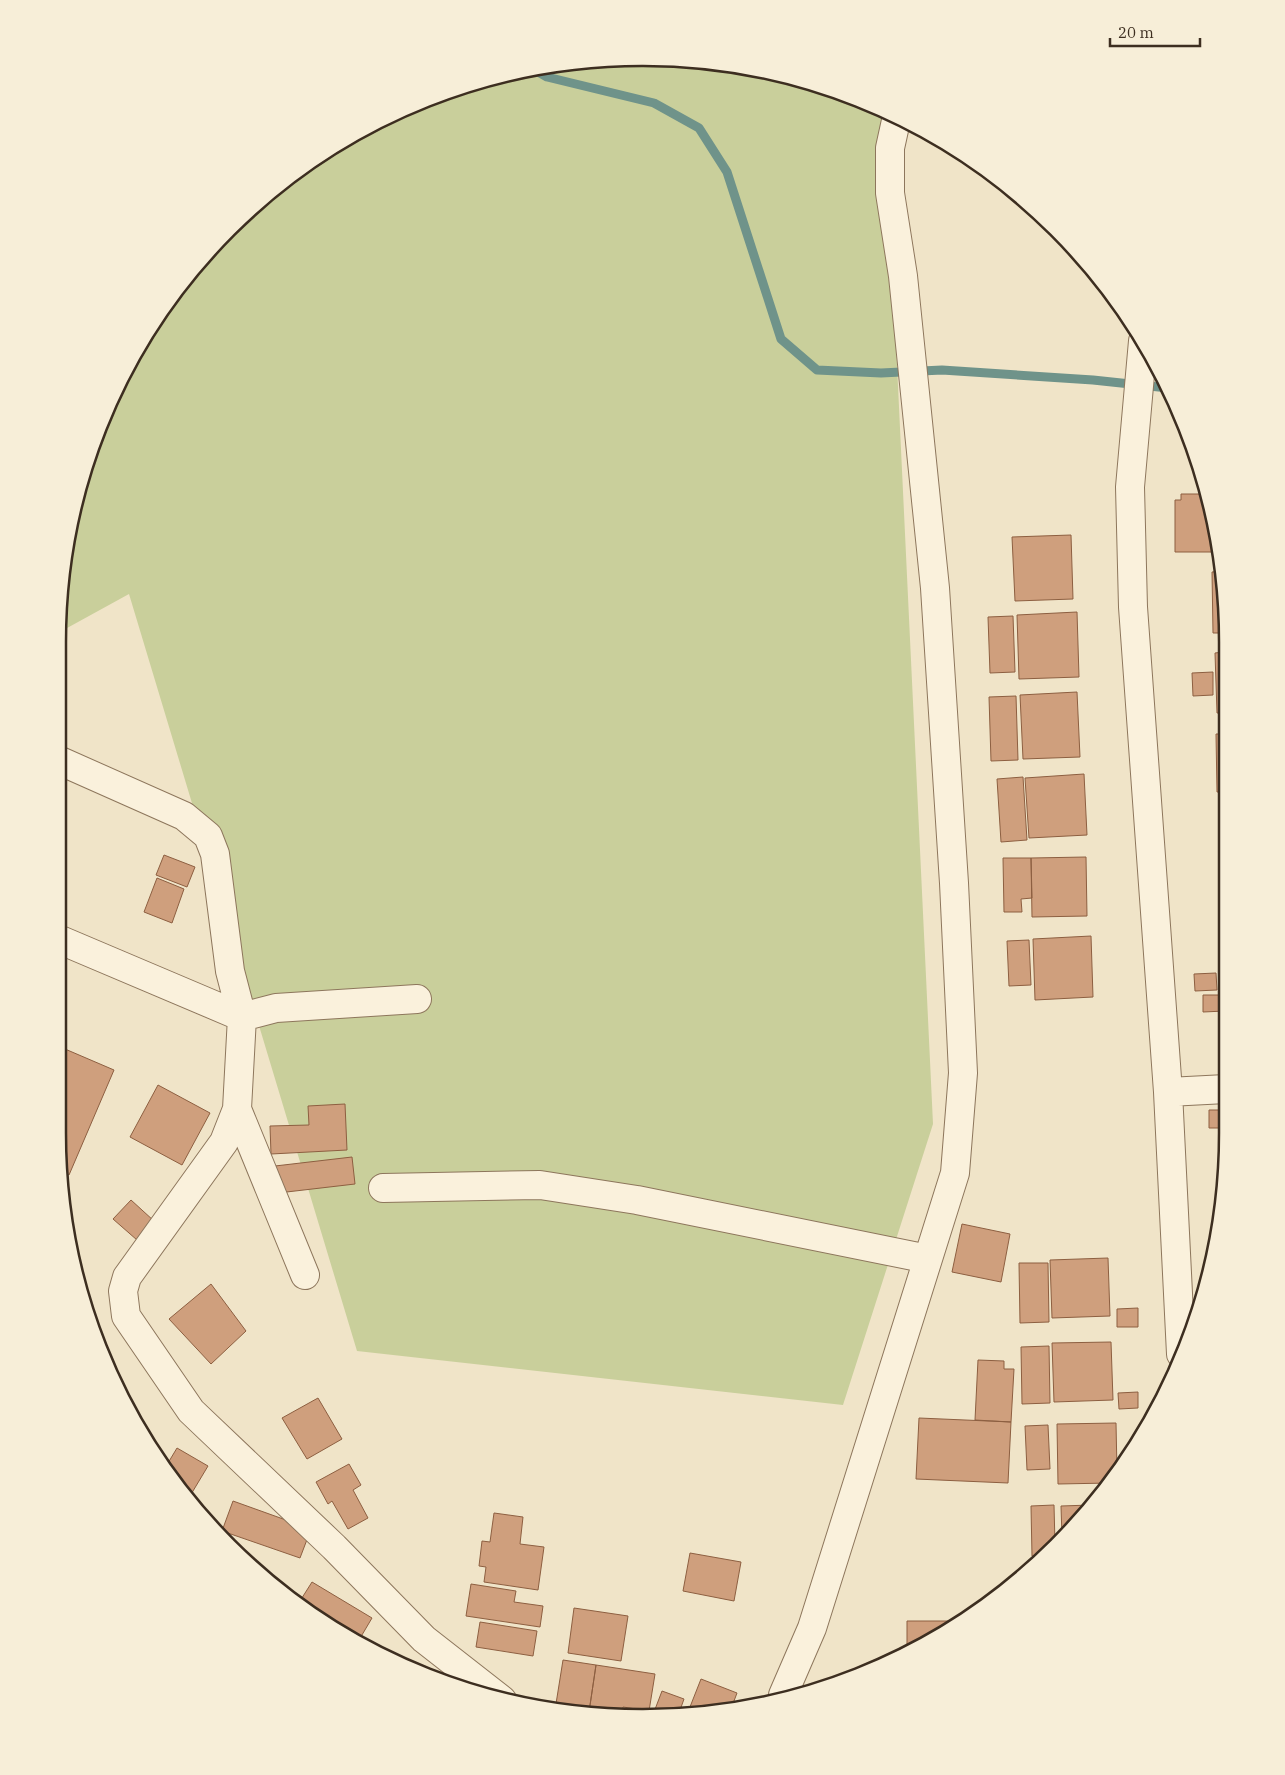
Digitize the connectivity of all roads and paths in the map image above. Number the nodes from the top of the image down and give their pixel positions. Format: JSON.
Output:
{"nodes":[{"id":1,"x":895,"y":125,"type":"edge"},
{"id":2,"x":1141,"y":353,"type":"edge"},
{"id":3,"x":66,"y":764,"type":"edge"},
{"id":4,"x":66,"y":942,"type":"edge"},
{"id":5,"x":417,"y":999,"type":"dead end"},
{"id":6,"x":242,"y":1017,"type":"junction"},
{"id":7,"x":1219,"y":1089,"type":"edge"},
{"id":8,"x":1168,"y":1092,"type":"junction"},
{"id":9,"x":237,"y":1109,"type":"junction"},
{"id":10,"x":383,"y":1188,"type":"dead end"},
{"id":11,"x":928,"y":1259,"type":"junction"},
{"id":12,"x":305,"y":1275,"type":"dead end"},
{"id":13,"x":1180,"y":1339,"type":"edge"},
{"id":14,"x":485,"y":1687,"type":"edge"},
{"id":15,"x":785,"y":1691,"type":"edge"}],
"edges":[{"from":1,"to":11,"type":"street"},
{"from":2,"to":8,"type":"street"},
{"from":3,"to":6,"type":"street"},
{"from":4,"to":6,"type":"street"},
{"from":5,"to":6,"type":"street"},
{"from":6,"to":9,"type":"street"},
{"from":7,"to":8,"type":"street"},
{"from":8,"to":13,"type":"street"},
{"from":9,"to":12,"type":"street"},
{"from":9,"to":14,"type":"street"},
{"from":10,"to":11,"type":"street"},
{"from":11,"to":15,"type":"street"}]}
